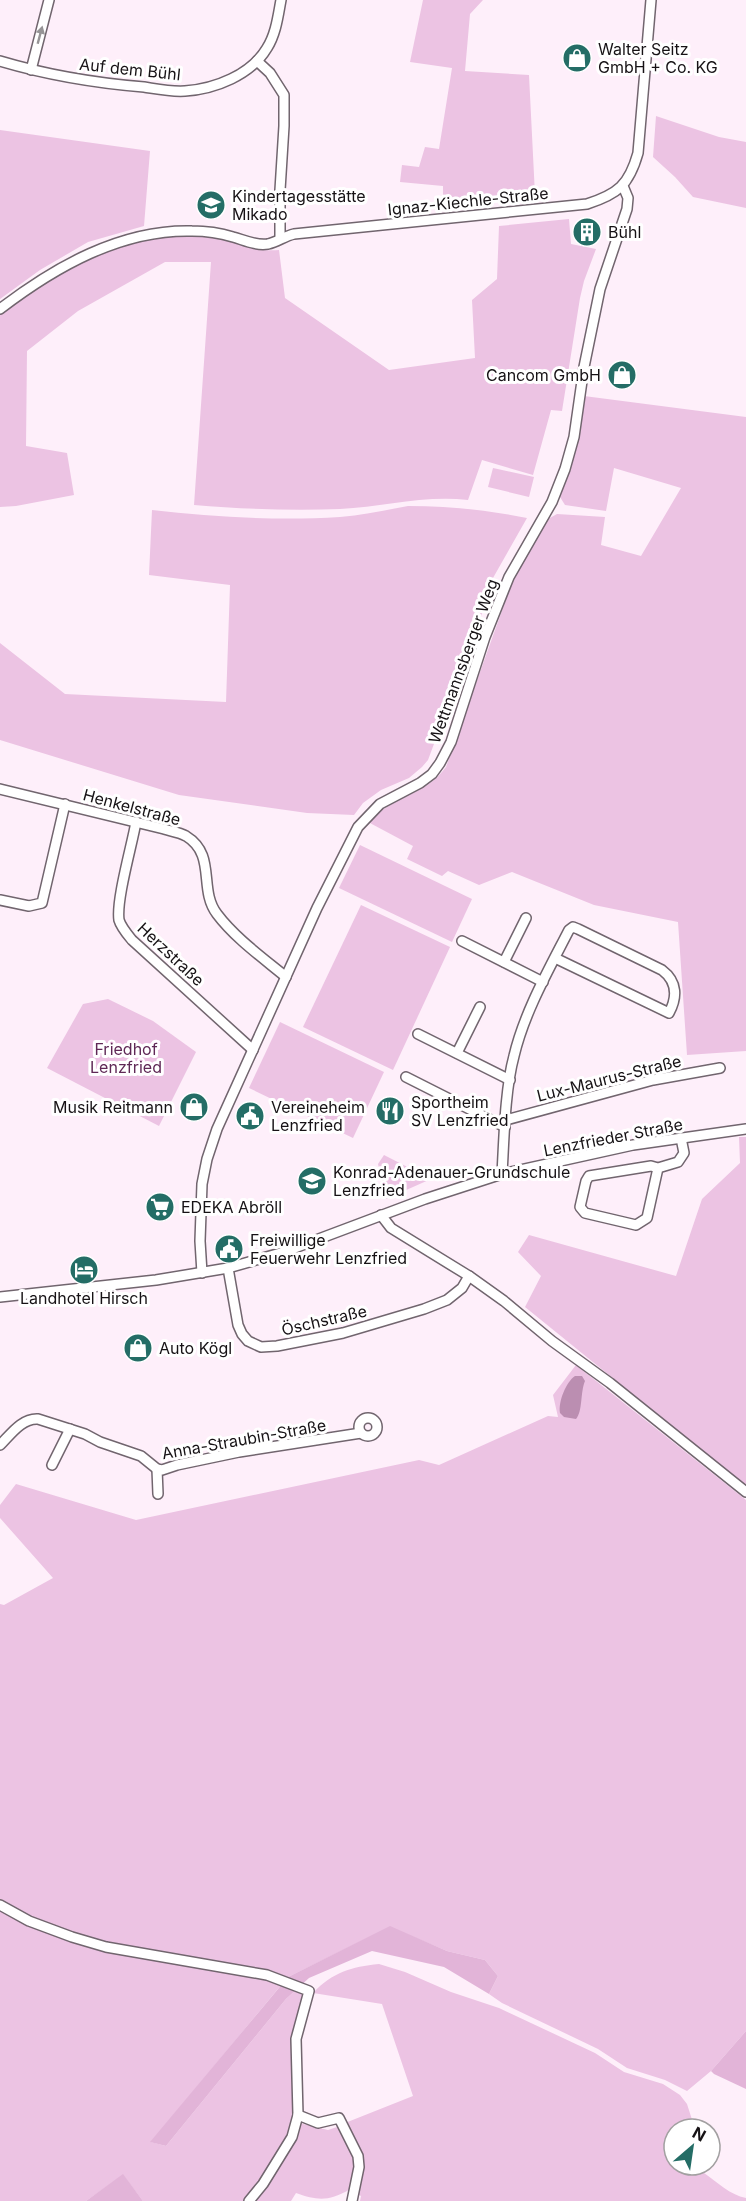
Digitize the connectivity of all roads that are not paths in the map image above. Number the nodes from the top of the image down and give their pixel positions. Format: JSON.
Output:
{"nodes":[{"id":1,"x":49,"y":0,"type":"edge"},
{"id":2,"x":281,"y":0,"type":"edge"},
{"id":3,"x":651,"y":0,"type":"edge"},
{"id":4,"x":0,"y":61,"type":"edge"},
{"id":5,"x":257,"y":61,"type":"junction"},
{"id":6,"x":31,"y":70,"type":"junction"},
{"id":7,"x":622,"y":186,"type":"junction"},
{"id":8,"x":280,"y":238,"type":"junction"},
{"id":9,"x":0,"y":309,"type":"edge"},
{"id":10,"x":0,"y":789,"type":"edge"},
{"id":11,"x":65,"y":804,"type":"junction"},
{"id":12,"x":136,"y":822,"type":"junction"},
{"id":13,"x":0,"y":900,"type":"edge"},
{"id":14,"x":526,"y":918,"type":"dead end"},
{"id":15,"x":462,"y":941,"type":"dead end"},
{"id":16,"x":555,"y":958,"type":"junction"},
{"id":17,"x":504,"y":962,"type":"junction"},
{"id":18,"x":286,"y":977,"type":"junction"},
{"id":19,"x":543,"y":982,"type":"junction"},
{"id":20,"x":480,"y":1007,"type":"dead end"},
{"id":21,"x":418,"y":1034,"type":"dead end"},
{"id":22,"x":253,"y":1050,"type":"junction"},
{"id":23,"x":456,"y":1053,"type":"junction"},
{"id":24,"x":720,"y":1068,"type":"dead end"},
{"id":25,"x":406,"y":1077,"type":"dead end"},
{"id":26,"x":510,"y":1080,"type":"junction"},
{"id":27,"x":506,"y":1124,"type":"junction"},
{"id":28,"x":746,"y":1129,"type":"edge"},
{"id":29,"x":681,"y":1138,"type":"junction"},
{"id":30,"x":658,"y":1168,"type":"junction"},
{"id":31,"x":502,"y":1174,"type":"junction"},
{"id":32,"x":381,"y":1215,"type":"junction"},
{"id":33,"x":228,"y":1268,"type":"junction"},
{"id":34,"x":202,"y":1273,"type":"junction"},
{"id":35,"x":469,"y":1276,"type":"junction"},
{"id":36,"x":0,"y":1297,"type":"edge"},
{"id":37,"x":70,"y":1429,"type":"junction"},
{"id":38,"x":361,"y":1433,"type":"dead end"},
{"id":39,"x":0,"y":1445,"type":"edge"},
{"id":40,"x":52,"y":1464,"type":"dead end"},
{"id":41,"x":158,"y":1469,"type":"junction"},
{"id":42,"x":746,"y":1492,"type":"edge"},
{"id":43,"x":158,"y":1494,"type":"dead end"},
{"id":44,"x":0,"y":1905,"type":"edge"},
{"id":45,"x":297,"y":2115,"type":"junction"},
{"id":46,"x":249,"y":2201,"type":"edge"},
{"id":47,"x":351,"y":2201,"type":"edge"}],
"edges":[{"from":6,"to":1,"type":"street","one_way":true},
{"from":2,"to":5,"type":"street","name":"Auf dem Bühl"},
{"from":3,"to":7,"type":"street"},
{"from":4,"to":6,"type":"street","name":"Auf dem Bühl"},
{"from":5,"to":6,"type":"street","name":"Auf dem Bühl"},
{"from":5,"to":8,"type":"street"},
{"from":7,"to":8,"type":"street","name":"Ignaz-Kiechle-Straße"},
{"from":7,"to":18,"type":"street","name":"Wettmannsberger Weg"},
{"from":8,"to":9,"type":"street","name":"Ignaz-Kiechle-Straße"},
{"from":10,"to":11,"type":"street","name":"Henkelstraße"},
{"from":11,"to":12,"type":"street","name":"Henkelstraße"},
{"from":11,"to":13,"type":"street"},
{"from":12,"to":18,"type":"street","name":"Henkelstraße"},
{"from":12,"to":22,"type":"street","name":"Herzstraße"},
{"from":14,"to":17,"type":"street"},
{"from":15,"to":17,"type":"street"},
{"from":16,"to":16,"type":"street"},
{"from":16,"to":19,"type":"street"},
{"from":17,"to":19,"type":"street"},
{"from":18,"to":22,"type":"street","name":"Wettmannsberger Weg"},
{"from":19,"to":26,"type":"street"},
{"from":20,"to":23,"type":"street"},
{"from":21,"to":23,"type":"street"},
{"from":22,"to":34,"type":"street","name":"Wettmannsberger Weg"},
{"from":23,"to":26,"type":"street"},
{"from":24,"to":27,"type":"street","name":"Lux-Maurus-Straße"},
{"from":25,"to":27,"type":"street"},
{"from":26,"to":27,"type":"street"},
{"from":27,"to":31,"type":"street"},
{"from":28,"to":29,"type":"street","name":"Lenzfrieder Straße"},
{"from":29,"to":30,"type":"street"},
{"from":29,"to":31,"type":"street","name":"Lenzfrieder Straße"},
{"from":30,"to":30,"type":"street"},
{"from":31,"to":32,"type":"street","name":"Lenzfrieder Straße"},
{"from":32,"to":33,"type":"street","name":"Lenzfrieder Straße"},
{"from":32,"to":35,"type":"street"},
{"from":33,"to":34,"type":"street","name":"Lenzfrieder Straße"},
{"from":33,"to":35,"type":"street","name":"Öschstraße"},
{"from":34,"to":36,"type":"street","name":"Lenzfrieder Straße"},
{"from":35,"to":42,"type":"street"},
{"from":37,"to":39,"type":"street","name":"Anna-Straubin-Straße"},
{"from":37,"to":40,"type":"street"},
{"from":37,"to":41,"type":"street","name":"Anna-Straubin-Straße"},
{"from":38,"to":41,"type":"street","name":"Anna-Straubin-Straße"},
{"from":41,"to":43,"type":"street"},
{"from":44,"to":45,"type":"street"},
{"from":45,"to":46,"type":"street"},
{"from":45,"to":47,"type":"street"}]}
